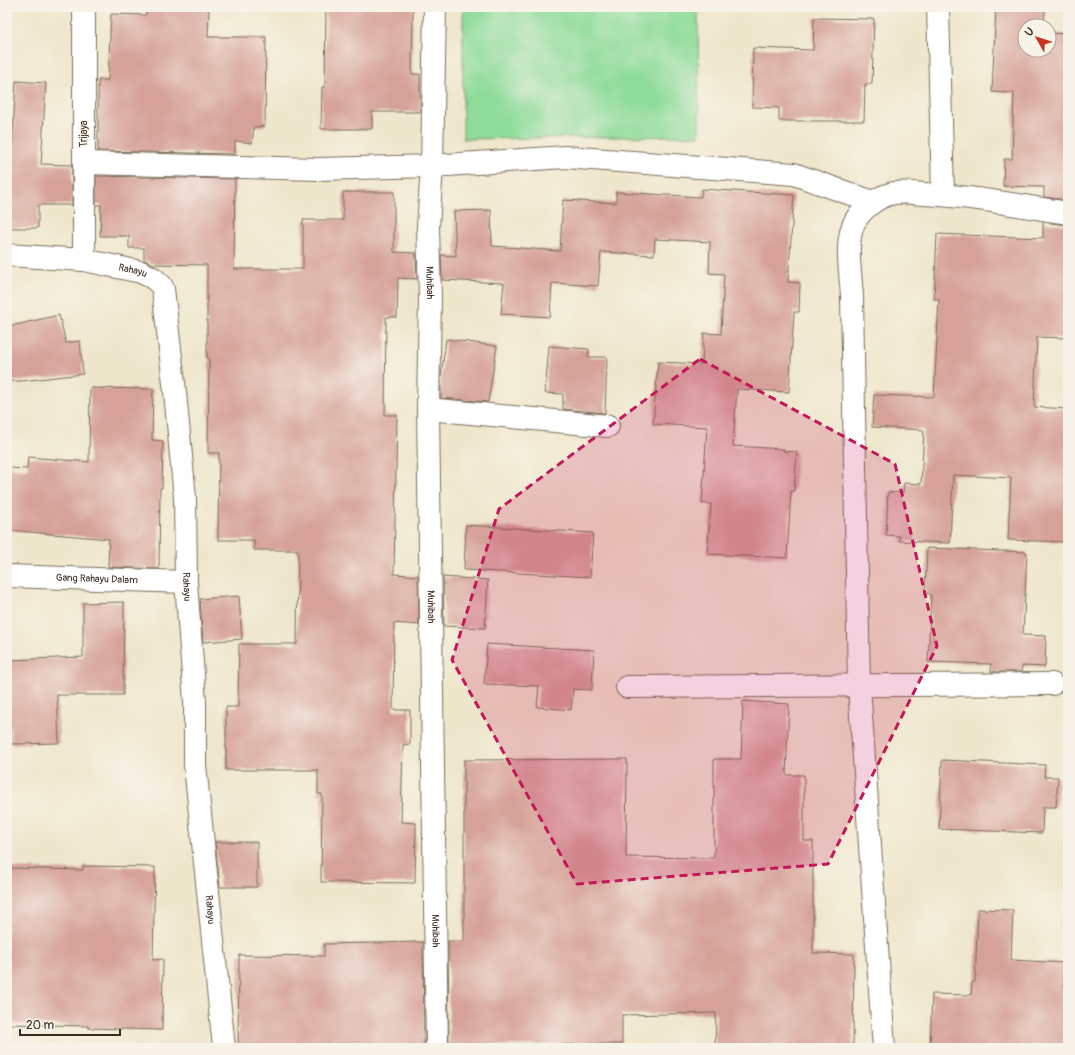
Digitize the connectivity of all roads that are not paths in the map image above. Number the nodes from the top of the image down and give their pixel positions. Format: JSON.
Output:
{"nodes":[{"id":1,"x":84,"y":7,"type":"edge"},
{"id":2,"x":435,"y":7,"type":"edge"},
{"id":3,"x":938,"y":7,"type":"edge"},
{"id":4,"x":84,"y":164,"type":"junction"},
{"id":5,"x":432,"y":166,"type":"junction"},
{"id":6,"x":943,"y":195,"type":"junction"},
{"id":7,"x":873,"y":202,"type":"junction"},
{"id":8,"x":1068,"y":213,"type":"edge"},
{"id":9,"x":7,"y":255,"type":"edge"},
{"id":10,"x":84,"y":260,"type":"junction"},
{"id":11,"x":428,"y":409,"type":"junction"},
{"id":12,"x":608,"y":426,"type":"dead end"},
{"id":13,"x":7,"y":576,"type":"edge"},
{"id":14,"x":186,"y":582,"type":"junction"},
{"id":15,"x":1052,"y":684,"type":"dead end"},
{"id":16,"x":859,"y":686,"type":"junction"},
{"id":17,"x":627,"y":687,"type":"dead end"},
{"id":18,"x":224,"y":1048,"type":"edge"},
{"id":19,"x":437,"y":1048,"type":"edge"},
{"id":20,"x":884,"y":1048,"type":"edge"}],
"edges":[{"from":1,"to":4,"type":"street","name":"Trijaya"},
{"from":2,"to":5,"type":"street","name":"Muhibah"},
{"from":3,"to":6,"type":"street"},
{"from":4,"to":5,"type":"street"},
{"from":4,"to":10,"type":"street","name":"Trijaya"},
{"from":5,"to":7,"type":"street"},
{"from":5,"to":11,"type":"street","name":"Muhibah"},
{"from":6,"to":7,"type":"street"},
{"from":6,"to":8,"type":"street"},
{"from":7,"to":16,"type":"street"},
{"from":9,"to":10,"type":"street","name":"Rahayu"},
{"from":10,"to":14,"type":"street","name":"Rahayu"},
{"from":11,"to":12,"type":"street"},
{"from":11,"to":19,"type":"street","name":"Muhibah"},
{"from":13,"to":14,"type":"street","name":"Gang Rahayu Dalam"},
{"from":14,"to":18,"type":"street","name":"Rahayu"},
{"from":15,"to":16,"type":"street"},
{"from":16,"to":17,"type":"street"},
{"from":16,"to":20,"type":"street"}]}
